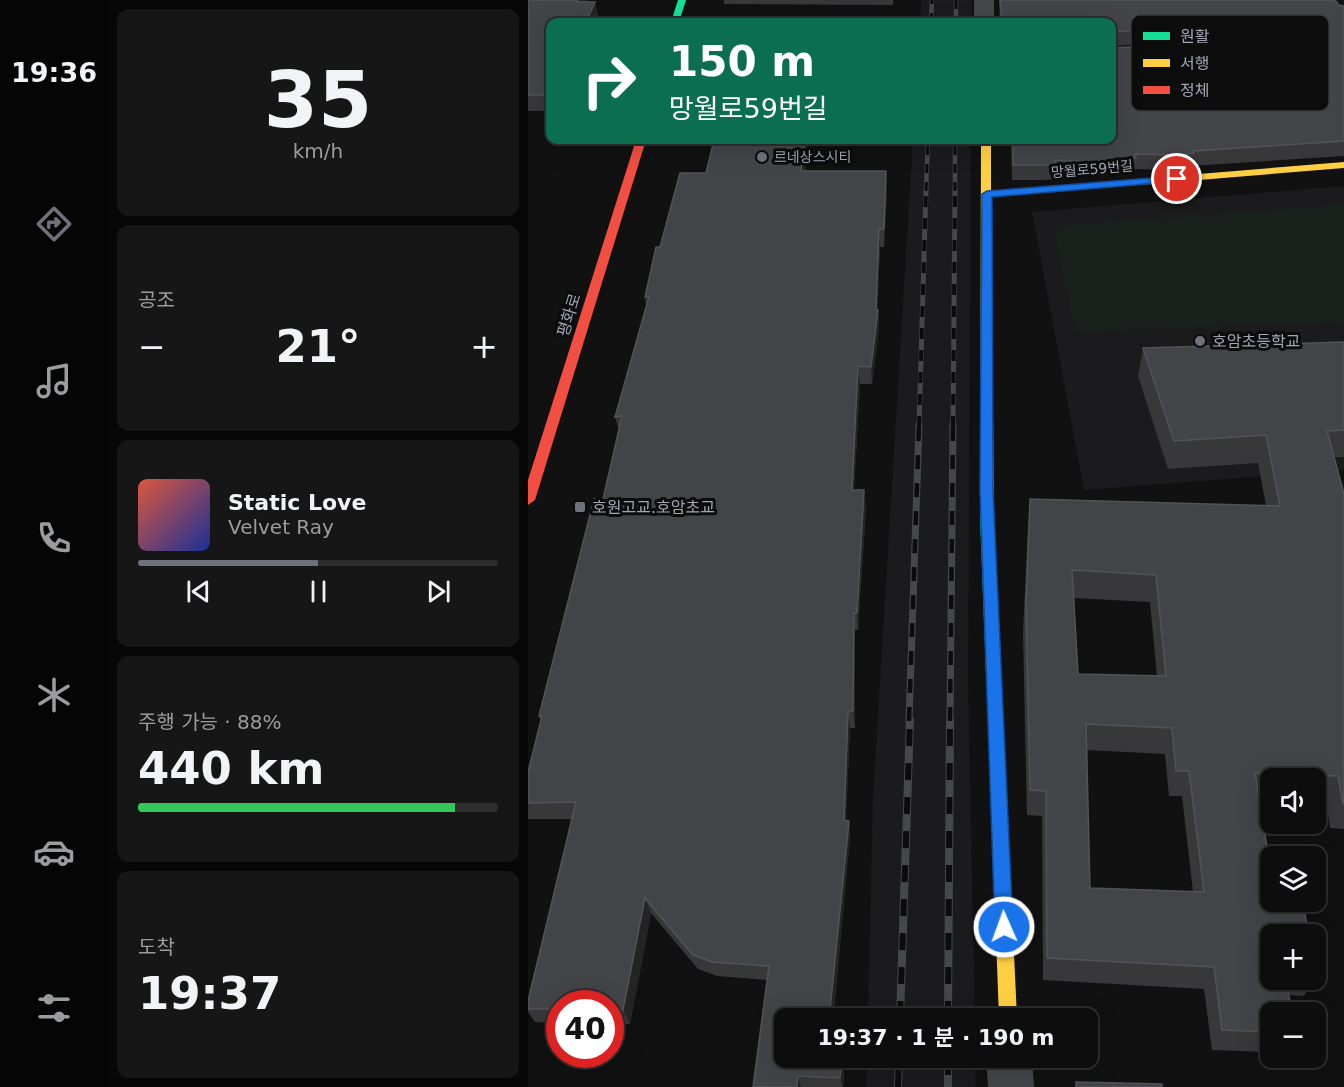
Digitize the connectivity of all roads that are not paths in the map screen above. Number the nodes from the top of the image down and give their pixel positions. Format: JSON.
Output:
{"nodes":[{"id":1,"x":682,"y":0,"type":"edge"},
{"id":2,"x":984,"y":0,"type":"edge"},
{"id":3,"x":676,"y":18,"type":"edge"},
{"id":4,"x":984,"y":18,"type":"edge"},
{"id":5,"x":640,"y":144,"type":"edge"},
{"id":6,"x":986,"y":144,"type":"edge"},
{"id":7,"x":1344,"y":165,"type":"edge"},
{"id":8,"x":987,"y":194,"type":"junction"},
{"id":9,"x":533,"y":463,"type":"edge"},
{"id":10,"x":528,"y":500,"type":"edge"},
{"id":11,"x":1008,"y":1008,"type":"edge"},
{"id":12,"x":1010,"y":1068,"type":"edge"},
{"id":13,"x":1011,"y":1087,"type":"edge"}],
"edges":[{"from":1,"to":3,"type":"street"},
{"from":2,"to":4,"type":"street"},
{"from":5,"to":9,"type":"street","name":"평화로"},
{"from":6,"to":8,"type":"street"},
{"from":7,"to":8,"type":"street","name":"망월로59번길"},
{"from":8,"to":11,"type":"street"},
{"from":9,"to":10,"type":"street","name":"평화로"},
{"from":12,"to":13,"type":"street"}]}
